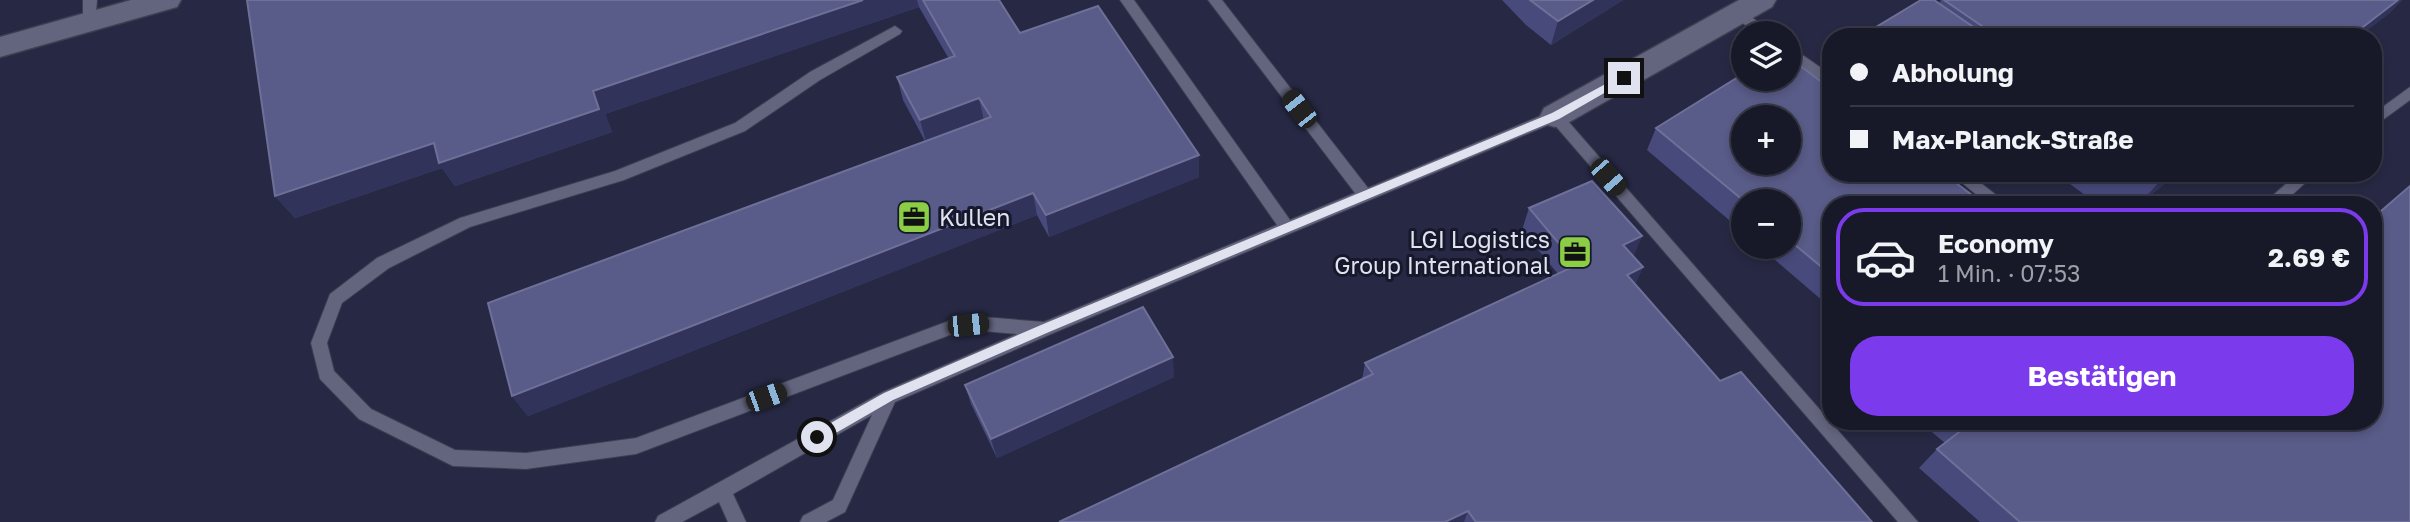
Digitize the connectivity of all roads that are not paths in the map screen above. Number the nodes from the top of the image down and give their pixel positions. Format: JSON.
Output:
{"nodes":[{"id":1,"x":167,"y":0,"type":"edge"},
{"id":2,"x":1127,"y":0,"type":"edge"},
{"id":3,"x":1214,"y":0,"type":"edge"},
{"id":4,"x":1750,"y":7,"type":"edge"},
{"id":5,"x":90,"y":11,"type":"edge"},
{"id":6,"x":895,"y":31,"type":"dead end"},
{"id":7,"x":0,"y":47,"type":"edge"},
{"id":8,"x":1801,"y":60,"type":"edge"},
{"id":9,"x":1822,"y":75,"type":"edge"},
{"id":10,"x":2410,"y":92,"type":"edge"},
{"id":11,"x":2382,"y":115,"type":"edge"},
{"id":12,"x":1555,"y":116,"type":"junction"},
{"id":13,"x":1969,"y":182,"type":"edge"},
{"id":14,"x":2298,"y":182,"type":"edge"},
{"id":15,"x":1366,"y":196,"type":"junction"},
{"id":16,"x":1989,"y":196,"type":"edge"},
{"id":17,"x":2281,"y":196,"type":"edge"},
{"id":18,"x":1288,"y":229,"type":"junction"},
{"id":19,"x":1045,"y":329,"type":"junction"},
{"id":20,"x":889,"y":397,"type":"junction"},
{"id":21,"x":1822,"y":422,"type":"edge"},
{"id":22,"x":1829,"y":430,"type":"edge"},
{"id":23,"x":723,"y":491,"type":"junction"},
{"id":24,"x":664,"y":522,"type":"edge"},
{"id":25,"x":737,"y":522,"type":"edge"},
{"id":26,"x":809,"y":522,"type":"edge"},
{"id":27,"x":1909,"y":522,"type":"edge"}],
"edges":[{"from":1,"to":5,"type":"street"},
{"from":2,"to":18,"type":"lane"},
{"from":3,"to":15,"type":"lane"},
{"from":4,"to":12,"type":"street"},
{"from":5,"to":7,"type":"street"},
{"from":6,"to":19,"type":"lane"},
{"from":8,"to":9,"type":"lane"},
{"from":10,"to":11,"type":"lane"},
{"from":12,"to":15,"type":"lane"},
{"from":12,"to":21,"type":"lane"},
{"from":13,"to":16,"type":"lane"},
{"from":14,"to":17,"type":"lane"},
{"from":15,"to":18,"type":"lane"},
{"from":18,"to":19,"type":"lane"},
{"from":19,"to":20,"type":"lane"},
{"from":20,"to":23,"type":"lane"},
{"from":20,"to":26,"type":"lane"},
{"from":22,"to":27,"type":"lane"},
{"from":23,"to":24,"type":"lane"},
{"from":23,"to":25,"type":"lane"}]}
